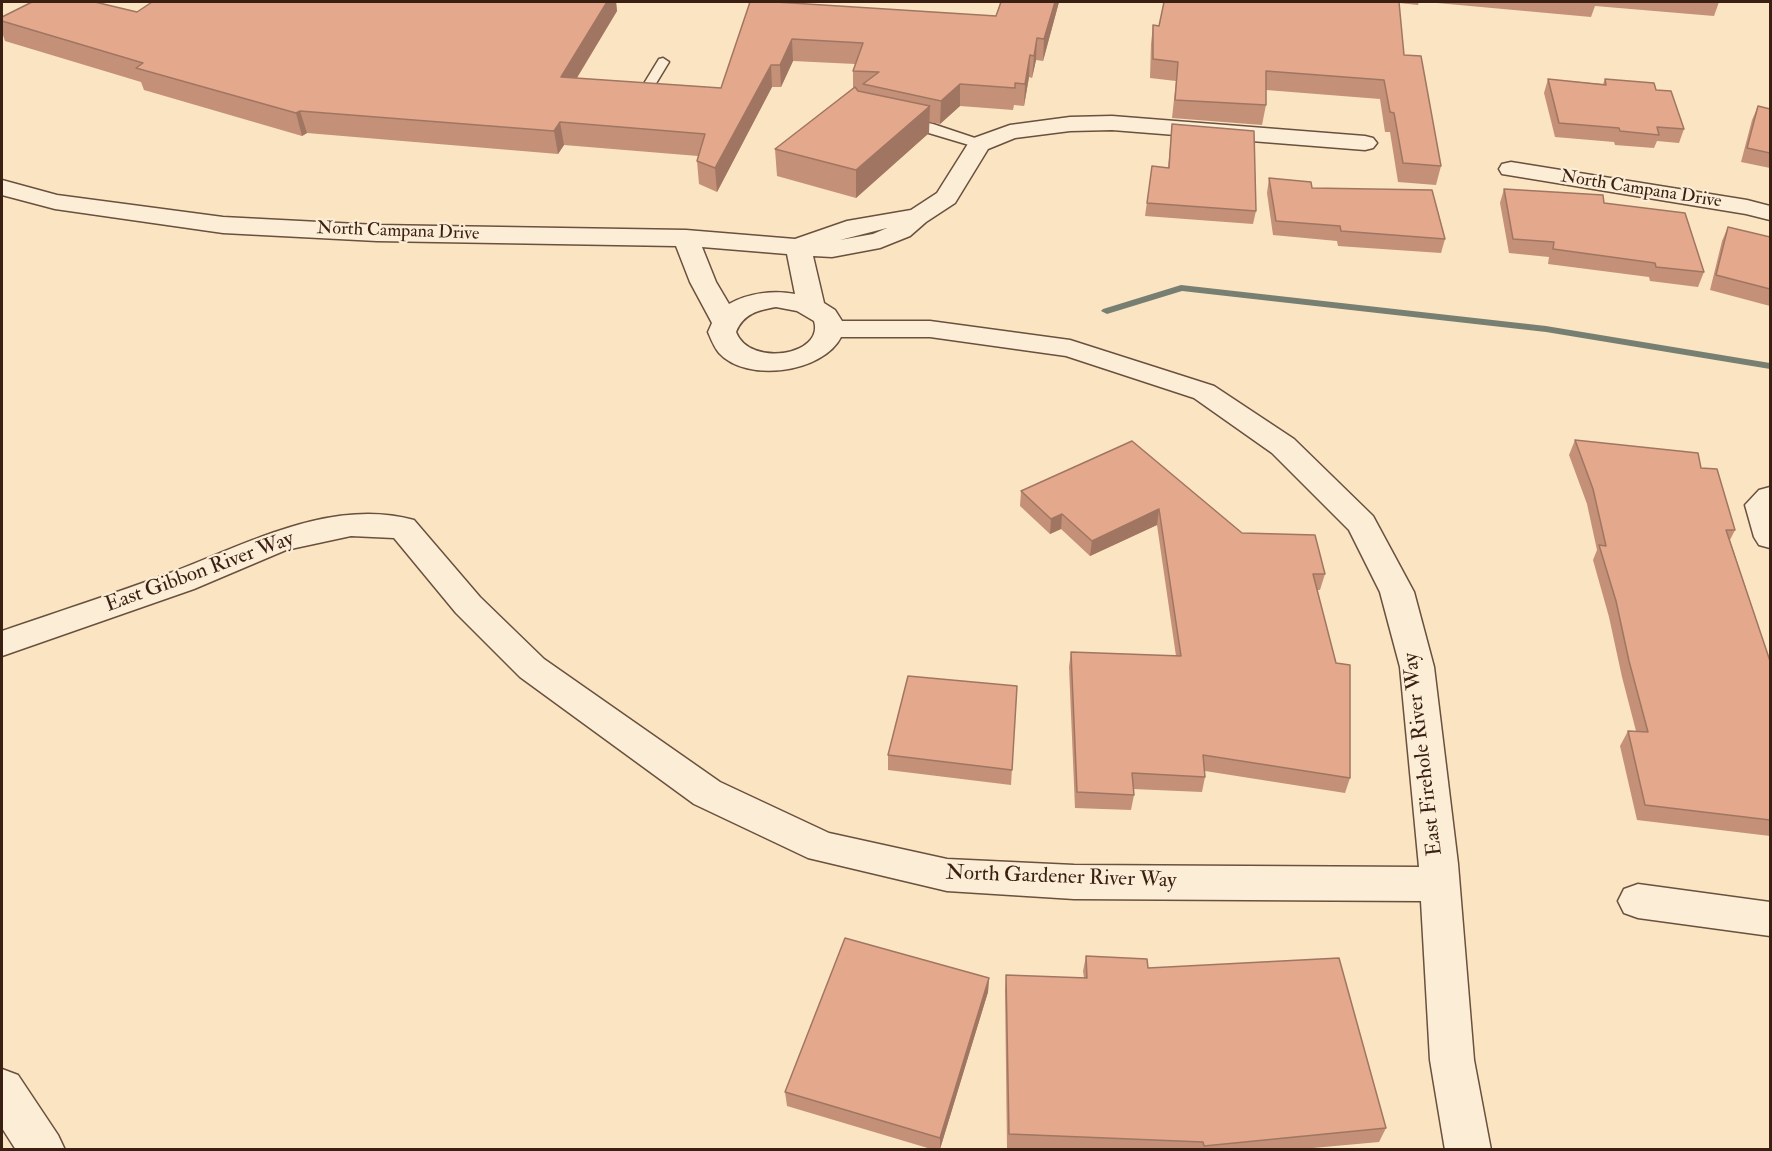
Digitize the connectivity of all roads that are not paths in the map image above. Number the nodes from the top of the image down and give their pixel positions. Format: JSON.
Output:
{"nodes":[{"id":1,"x":663,"y":62,"type":"dead end"},
{"id":2,"x":643,"y":95,"type":"edge"},
{"id":3,"x":896,"y":120,"type":"edge"},
{"id":4,"x":1365,"y":143,"type":"dead end"},
{"id":5,"x":979,"y":144,"type":"junction"},
{"id":6,"x":1511,"y":169,"type":"dead end"},
{"id":7,"x":2,"y":187,"type":"edge"},
{"id":8,"x":1770,"y":213,"type":"edge"},
{"id":9,"x":686,"y":238,"type":"junction"},
{"id":10,"x":798,"y":247,"type":"junction"},
{"id":11,"x":820,"y":317,"type":"junction"},
{"id":12,"x":725,"y":321,"type":"junction"},
{"id":13,"x":1770,"y":497,"type":"edge"},
{"id":14,"x":403,"y":528,"type":"joint"},
{"id":15,"x":1770,"y":537,"type":"edge"},
{"id":16,"x":2,"y":644,"type":"edge"},
{"id":17,"x":1439,"y":884,"type":"junction"},
{"id":18,"x":1638,"y":901,"type":"dead end"},
{"id":19,"x":1770,"y":919,"type":"edge"},
{"id":20,"x":2,"y":1090,"type":"edge"},
{"id":21,"x":42,"y":1149,"type":"edge"},
{"id":22,"x":1468,"y":1149,"type":"edge"}],
"edges":[{"from":1,"to":2,"type":"lane"},
{"from":3,"to":5,"type":"lane"},
{"from":4,"to":5,"type":"street"},
{"from":5,"to":10,"type":"street","name":"North Campana Drive"},
{"from":6,"to":8,"type":"street","name":"North Campana Drive"},
{"from":7,"to":9,"type":"street","name":"North Campana Drive"},
{"from":9,"to":10,"type":"street","name":"North Campana Drive"},
{"from":9,"to":12,"type":"street"},
{"from":10,"to":11,"type":"street"},
{"from":11,"to":12,"type":"street"},
{"from":11,"to":12,"type":"street"},
{"from":11,"to":17,"type":"street","name":"East Firehole River Way"},
{"from":13,"to":15,"type":"street"},
{"from":14,"to":16,"type":"street","name":"East Gibbon River Way"},
{"from":14,"to":17,"type":"street","name":"North Gardener River Way"},
{"from":17,"to":22,"type":"street","name":"East Firehole River Way"},
{"from":18,"to":19,"type":"street"},
{"from":20,"to":21,"type":"street"}]}
